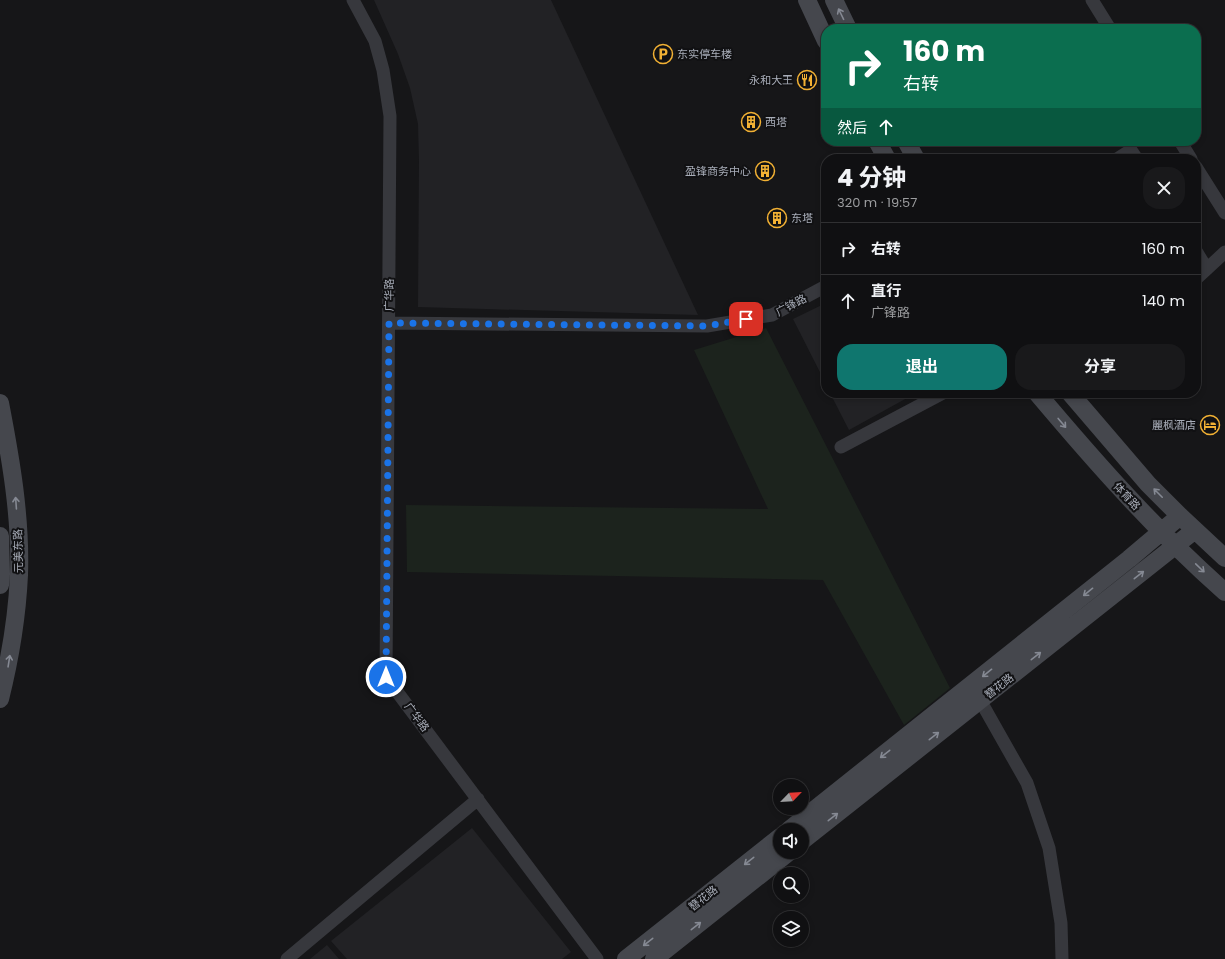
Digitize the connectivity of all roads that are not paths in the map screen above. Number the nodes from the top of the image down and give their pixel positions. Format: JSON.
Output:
{"nodes":[{"id":1,"x":353,"y":0,"type":"edge"},
{"id":2,"x":807,"y":0,"type":"edge"},
{"id":3,"x":834,"y":0,"type":"edge"},
{"id":4,"x":1092,"y":0,"type":"edge"},
{"id":5,"x":846,"y":24,"type":"edge"},
{"id":6,"x":1107,"y":24,"type":"edge"},
{"id":7,"x":821,"y":30,"type":"edge"},
{"id":8,"x":1125,"y":154,"type":"edge"},
{"id":9,"x":1134,"y":154,"type":"edge"},
{"id":10,"x":1201,"y":175,"type":"edge"},
{"id":11,"x":1225,"y":213,"type":"edge"},
{"id":12,"x":1225,"y":252,"type":"edge"},
{"id":13,"x":1201,"y":259,"type":"edge"},
{"id":14,"x":1207,"y":269,"type":"junction"},
{"id":15,"x":1201,"y":274,"type":"edge"},
{"id":16,"x":821,"y":289,"type":"edge"},
{"id":17,"x":389,"y":323,"type":"junction"},
{"id":18,"x":934,"y":398,"type":"edge"},
{"id":19,"x":1041,"y":398,"type":"edge"},
{"id":20,"x":1076,"y":398,"type":"edge"},
{"id":21,"x":0,"y":403,"type":"edge"},
{"id":22,"x":841,"y":447,"type":"dead end"},
{"id":23,"x":1180,"y":516,"type":"junction"},
{"id":24,"x":1196,"y":530,"type":"junction"},
{"id":25,"x":1162,"y":532,"type":"junction"},
{"id":26,"x":0,"y":536,"type":"edge"},
{"id":27,"x":1176,"y":546,"type":"junction"},
{"id":28,"x":1225,"y":558,"type":"edge"},
{"id":29,"x":0,"y":585,"type":"edge"},
{"id":30,"x":1225,"y":592,"type":"edge"},
{"id":31,"x":0,"y":699,"type":"edge"},
{"id":32,"x":980,"y":700,"type":"junction"},
{"id":33,"x":478,"y":799,"type":"junction"},
{"id":34,"x":798,"y":823,"type":"edge"},
{"id":35,"x":809,"y":835,"type":"edge"},
{"id":36,"x":773,"y":843,"type":"edge"},
{"id":37,"x":780,"y":859,"type":"edge"},
{"id":38,"x":287,"y":959,"type":"edge"},
{"id":39,"x":597,"y":959,"type":"edge"},
{"id":40,"x":626,"y":959,"type":"edge"},
{"id":41,"x":654,"y":959,"type":"edge"},
{"id":42,"x":1062,"y":959,"type":"edge"}],
"edges":[{"from":1,"to":17,"type":"street","name":"广华路"},
{"from":2,"to":7,"type":"street"},
{"from":5,"to":3,"type":"street","one_way":true},
{"from":4,"to":6,"type":"street"},
{"from":8,"to":9,"type":"street"},
{"from":10,"to":11,"type":"street"},
{"from":12,"to":14,"type":"street"},
{"from":13,"to":14,"type":"street"},
{"from":14,"to":15,"type":"street"},
{"from":16,"to":17,"type":"street","name":"广锋路"},
{"from":17,"to":33,"type":"street","name":"广华路"},
{"from":18,"to":22,"type":"street"},
{"from":19,"to":25,"type":"street","name":"体育路","one_way":true},
{"from":23,"to":20,"type":"street","one_way":true},
{"from":31,"to":21,"type":"street","name":"元美东路","one_way":true},
{"from":23,"to":24,"type":"street"},
{"from":23,"to":25,"type":"street","name":"簪花路"},
{"from":24,"to":27,"type":"street","name":"簪花路"},
{"from":24,"to":28,"type":"street"},
{"from":25,"to":27,"type":"street","name":"体育路"},
{"from":25,"to":34,"type":"street","name":"簪花路","one_way":true},
{"from":26,"to":29,"type":"street","name":"元美东路"},
{"from":27,"to":30,"type":"street","name":"体育路","one_way":true},
{"from":32,"to":27,"type":"street","name":"簪花路","one_way":true},
{"from":35,"to":32,"type":"street","name":"簪花路","one_way":true},
{"from":32,"to":42,"type":"street"},
{"from":33,"to":38,"type":"street"},
{"from":33,"to":39,"type":"street","name":"广华路"},
{"from":36,"to":40,"type":"street","name":"簪花路","one_way":true},
{"from":41,"to":37,"type":"street","name":"簪花路","one_way":true}]}
